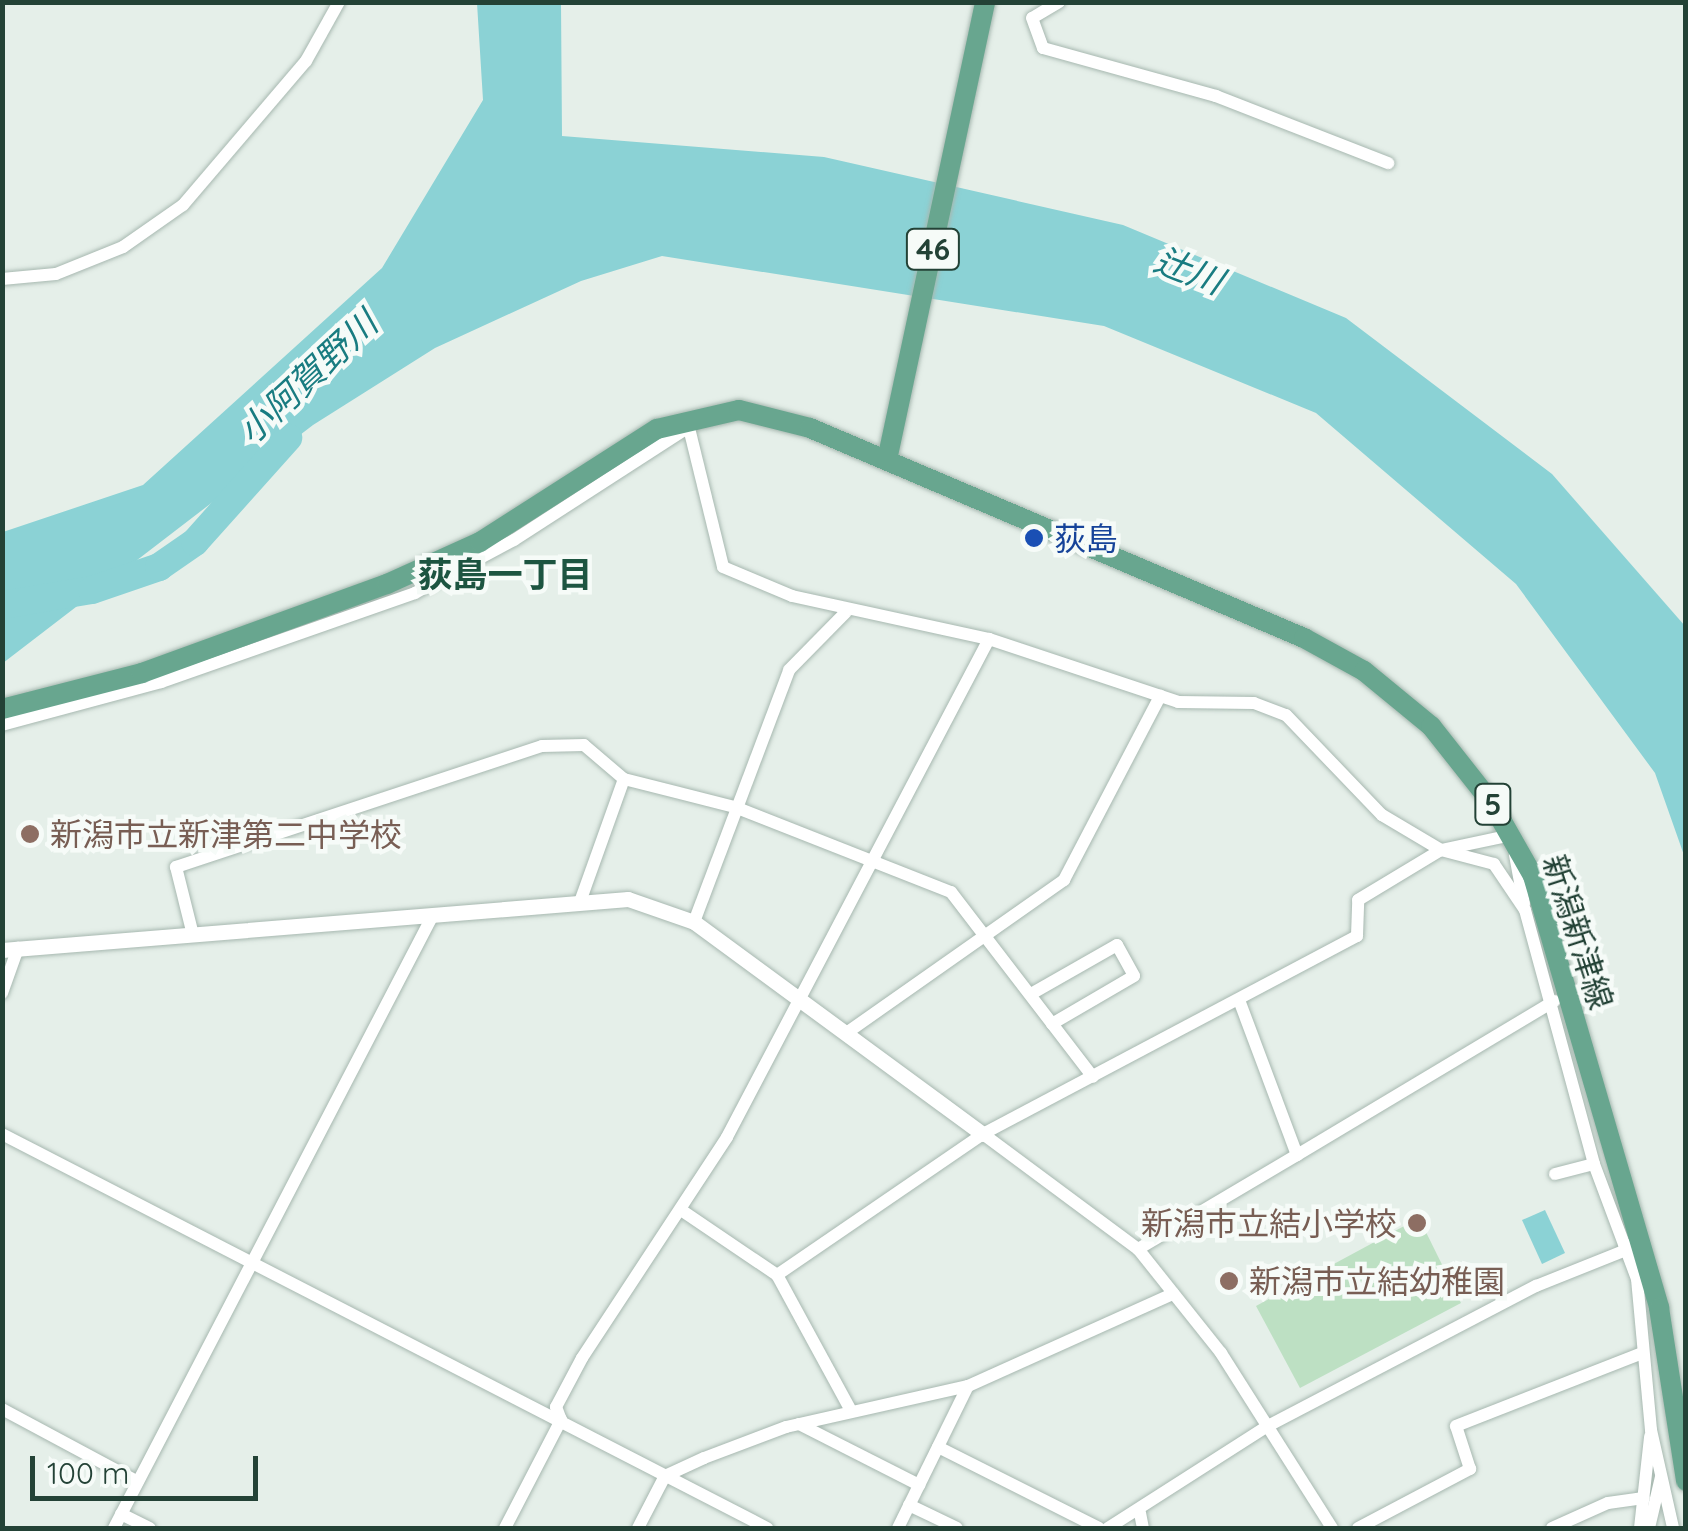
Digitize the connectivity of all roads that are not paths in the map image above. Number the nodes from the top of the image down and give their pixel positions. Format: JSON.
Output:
{"nodes":[{"id":1,"x":338,"y":2,"type":"edge"},
{"id":2,"x":985,"y":2,"type":"edge"},
{"id":3,"x":1059,"y":2,"type":"edge"},
{"id":4,"x":1388,"y":162,"type":"dead end"},
{"id":5,"x":2,"y":280,"type":"edge"},
{"id":6,"x":689,"y":421,"type":"junction"},
{"id":7,"x":887,"y":460,"type":"junction"},
{"id":8,"x":846,"y":612,"type":"junction"},
{"id":9,"x":989,"y":639,"type":"junction"},
{"id":10,"x":1160,"y":696,"type":"junction"},
{"id":11,"x":2,"y":709,"type":"edge"},
{"id":12,"x":2,"y":725,"type":"edge"},
{"id":13,"x":624,"y":778,"type":"junction"},
{"id":14,"x":735,"y":807,"type":"junction"},
{"id":15,"x":1511,"y":832,"type":"junction"},
{"id":16,"x":1441,"y":850,"type":"junction"},
{"id":17,"x":873,"y":858,"type":"junction"},
{"id":18,"x":580,"y":899,"type":"junction"},
{"id":19,"x":1525,"y":910,"type":"junction"},
{"id":20,"x":433,"y":915,"type":"junction"},
{"id":21,"x":694,"y":922,"type":"junction"},
{"id":22,"x":192,"y":931,"type":"junction"},
{"id":23,"x":982,"y":933,"type":"junction"},
{"id":24,"x":10,"y":949,"type":"edge"},
{"id":25,"x":2,"y":992,"type":"edge"},
{"id":26,"x":1031,"y":994,"type":"junction"},
{"id":27,"x":795,"y":997,"type":"junction"},
{"id":28,"x":1239,"y":1000,"type":"junction"},
{"id":29,"x":1554,"y":1001,"type":"junction"},
{"id":30,"x":1052,"y":1024,"type":"junction"},
{"id":31,"x":846,"y":1034,"type":"junction"},
{"id":32,"x":1093,"y":1077,"type":"junction"},
{"id":33,"x":2,"y":1134,"type":"edge"},
{"id":34,"x":983,"y":1134,"type":"junction"},
{"id":35,"x":1297,"y":1155,"type":"junction"},
{"id":36,"x":1604,"y":1164,"type":"junction"},
{"id":37,"x":1555,"y":1174,"type":"dead end"},
{"id":38,"x":684,"y":1212,"type":"junction"},
{"id":39,"x":1138,"y":1249,"type":"junction"},
{"id":40,"x":1626,"y":1250,"type":"junction"},
{"id":41,"x":253,"y":1261,"type":"junction"},
{"id":42,"x":776,"y":1276,"type":"junction"},
{"id":43,"x":1637,"y":1279,"type":"junction"},
{"id":44,"x":1172,"y":1294,"type":"junction"},
{"id":45,"x":1659,"y":1308,"type":"junction"},
{"id":46,"x":1642,"y":1353,"type":"junction"},
{"id":47,"x":968,"y":1386,"type":"junction"},
{"id":48,"x":2,"y":1408,"type":"edge"},
{"id":49,"x":851,"y":1411,"type":"junction"},
{"id":50,"x":561,"y":1420,"type":"junction"},
{"id":51,"x":799,"y":1424,"type":"junction"},
{"id":52,"x":1266,"y":1427,"type":"junction"},
{"id":53,"x":1651,"y":1430,"type":"junction"},
{"id":54,"x":938,"y":1447,"type":"junction"},
{"id":55,"x":1663,"y":1470,"type":"junction"},
{"id":56,"x":665,"y":1476,"type":"junction"},
{"id":57,"x":1686,"y":1481,"type":"edge"},
{"id":58,"x":138,"y":1482,"type":"junction"},
{"id":59,"x":920,"y":1485,"type":"junction"},
{"id":60,"x":1644,"y":1498,"type":"junction"},
{"id":61,"x":909,"y":1506,"type":"junction"},
{"id":62,"x":1140,"y":1513,"type":"junction"},
{"id":63,"x":122,"y":1514,"type":"junction"},
{"id":64,"x":114,"y":1528,"type":"edge"},
{"id":65,"x":150,"y":1528,"type":"edge"},
{"id":66,"x":505,"y":1528,"type":"edge"},
{"id":67,"x":638,"y":1528,"type":"edge"},
{"id":68,"x":767,"y":1528,"type":"edge"},
{"id":69,"x":898,"y":1528,"type":"edge"},
{"id":70,"x":956,"y":1528,"type":"edge"},
{"id":71,"x":1099,"y":1528,"type":"edge"},
{"id":72,"x":1108,"y":1528,"type":"edge"},
{"id":73,"x":1143,"y":1528,"type":"edge"},
{"id":74,"x":1332,"y":1528,"type":"edge"},
{"id":75,"x":1358,"y":1528,"type":"edge"},
{"id":76,"x":1552,"y":1528,"type":"edge"},
{"id":77,"x":1640,"y":1528,"type":"edge"},
{"id":78,"x":1649,"y":1528,"type":"edge"},
{"id":79,"x":1673,"y":1528,"type":"edge"}],
"edges":[{"from":1,"to":5,"type":"street"},
{"from":2,"to":7,"type":"main road","number":"46"},
{"from":3,"to":4,"type":"street"},
{"from":6,"to":7,"type":"main road","number":"5"},
{"from":6,"to":8,"type":"street"},
{"from":6,"to":11,"type":"main road","number":"5"},
{"from":6,"to":12,"type":"street"},
{"from":7,"to":15,"type":"main road","name":"新潟新津線","number":"5"},
{"from":8,"to":9,"type":"street"},
{"from":8,"to":14,"type":"street"},
{"from":9,"to":10,"type":"street"},
{"from":9,"to":17,"type":"street"},
{"from":10,"to":16,"type":"street"},
{"from":10,"to":23,"type":"street"},
{"from":13,"to":14,"type":"street"},
{"from":13,"to":18,"type":"street"},
{"from":13,"to":22,"type":"street"},
{"from":14,"to":17,"type":"street"},
{"from":14,"to":21,"type":"street"},
{"from":15,"to":16,"type":"street"},
{"from":15,"to":19,"type":"street"},
{"from":15,"to":36,"type":"main road","name":"新潟新津線","number":"5"},
{"from":16,"to":19,"type":"street"},
{"from":16,"to":28,"type":"street"},
{"from":17,"to":23,"type":"street"},
{"from":17,"to":27,"type":"street"},
{"from":18,"to":20,"type":"street"},
{"from":18,"to":21,"type":"street"},
{"from":19,"to":29,"type":"street"},
{"from":20,"to":22,"type":"street"},
{"from":20,"to":41,"type":"street"},
{"from":21,"to":27,"type":"street"},
{"from":22,"to":24,"type":"street"},
{"from":23,"to":26,"type":"street"},
{"from":23,"to":31,"type":"street"},
{"from":24,"to":25,"type":"street"},
{"from":26,"to":30,"type":"street"},
{"from":26,"to":30,"type":"street"},
{"from":27,"to":31,"type":"street"},
{"from":27,"to":38,"type":"street"},
{"from":28,"to":32,"type":"street"},
{"from":28,"to":35,"type":"street"},
{"from":29,"to":35,"type":"street"},
{"from":29,"to":36,"type":"street"},
{"from":30,"to":32,"type":"street"},
{"from":31,"to":34,"type":"street"},
{"from":32,"to":34,"type":"street"},
{"from":33,"to":41,"type":"street"},
{"from":34,"to":39,"type":"street"},
{"from":34,"to":42,"type":"street"},
{"from":35,"to":39,"type":"street"},
{"from":36,"to":37,"type":"street"},
{"from":36,"to":40,"type":"street"},
{"from":36,"to":45,"type":"main road","name":"新潟新津線","number":"5"},
{"from":38,"to":42,"type":"street"},
{"from":38,"to":50,"type":"street"},
{"from":39,"to":44,"type":"street"},
{"from":40,"to":43,"type":"street"},
{"from":40,"to":52,"type":"street"},
{"from":41,"to":50,"type":"street"},
{"from":41,"to":58,"type":"street"},
{"from":42,"to":49,"type":"street"},
{"from":43,"to":45,"type":"street"},
{"from":43,"to":46,"type":"street"},
{"from":44,"to":47,"type":"street"},
{"from":44,"to":52,"type":"street"},
{"from":45,"to":57,"type":"main road","name":"新潟新津線","number":"5"},
{"from":46,"to":53,"type":"street"},
{"from":46,"to":75,"type":"street"},
{"from":47,"to":49,"type":"street"},
{"from":47,"to":54,"type":"street"},
{"from":48,"to":58,"type":"street"},
{"from":49,"to":51,"type":"street"},
{"from":50,"to":56,"type":"street"},
{"from":50,"to":66,"type":"street"},
{"from":51,"to":56,"type":"street"},
{"from":51,"to":59,"type":"street"},
{"from":52,"to":62,"type":"street"},
{"from":52,"to":74,"type":"street"},
{"from":53,"to":55,"type":"street"},
{"from":53,"to":60,"type":"street"},
{"from":54,"to":59,"type":"street"},
{"from":54,"to":71,"type":"street"},
{"from":55,"to":78,"type":"street"},
{"from":55,"to":79,"type":"street"},
{"from":56,"to":67,"type":"street"},
{"from":56,"to":68,"type":"street"},
{"from":58,"to":63,"type":"street"},
{"from":59,"to":61,"type":"street"},
{"from":60,"to":76,"type":"street"},
{"from":60,"to":77,"type":"street"},
{"from":61,"to":69,"type":"street"},
{"from":61,"to":70,"type":"street"},
{"from":62,"to":72,"type":"street"},
{"from":62,"to":73,"type":"street"},
{"from":63,"to":64,"type":"street"},
{"from":63,"to":65,"type":"street"}]}
